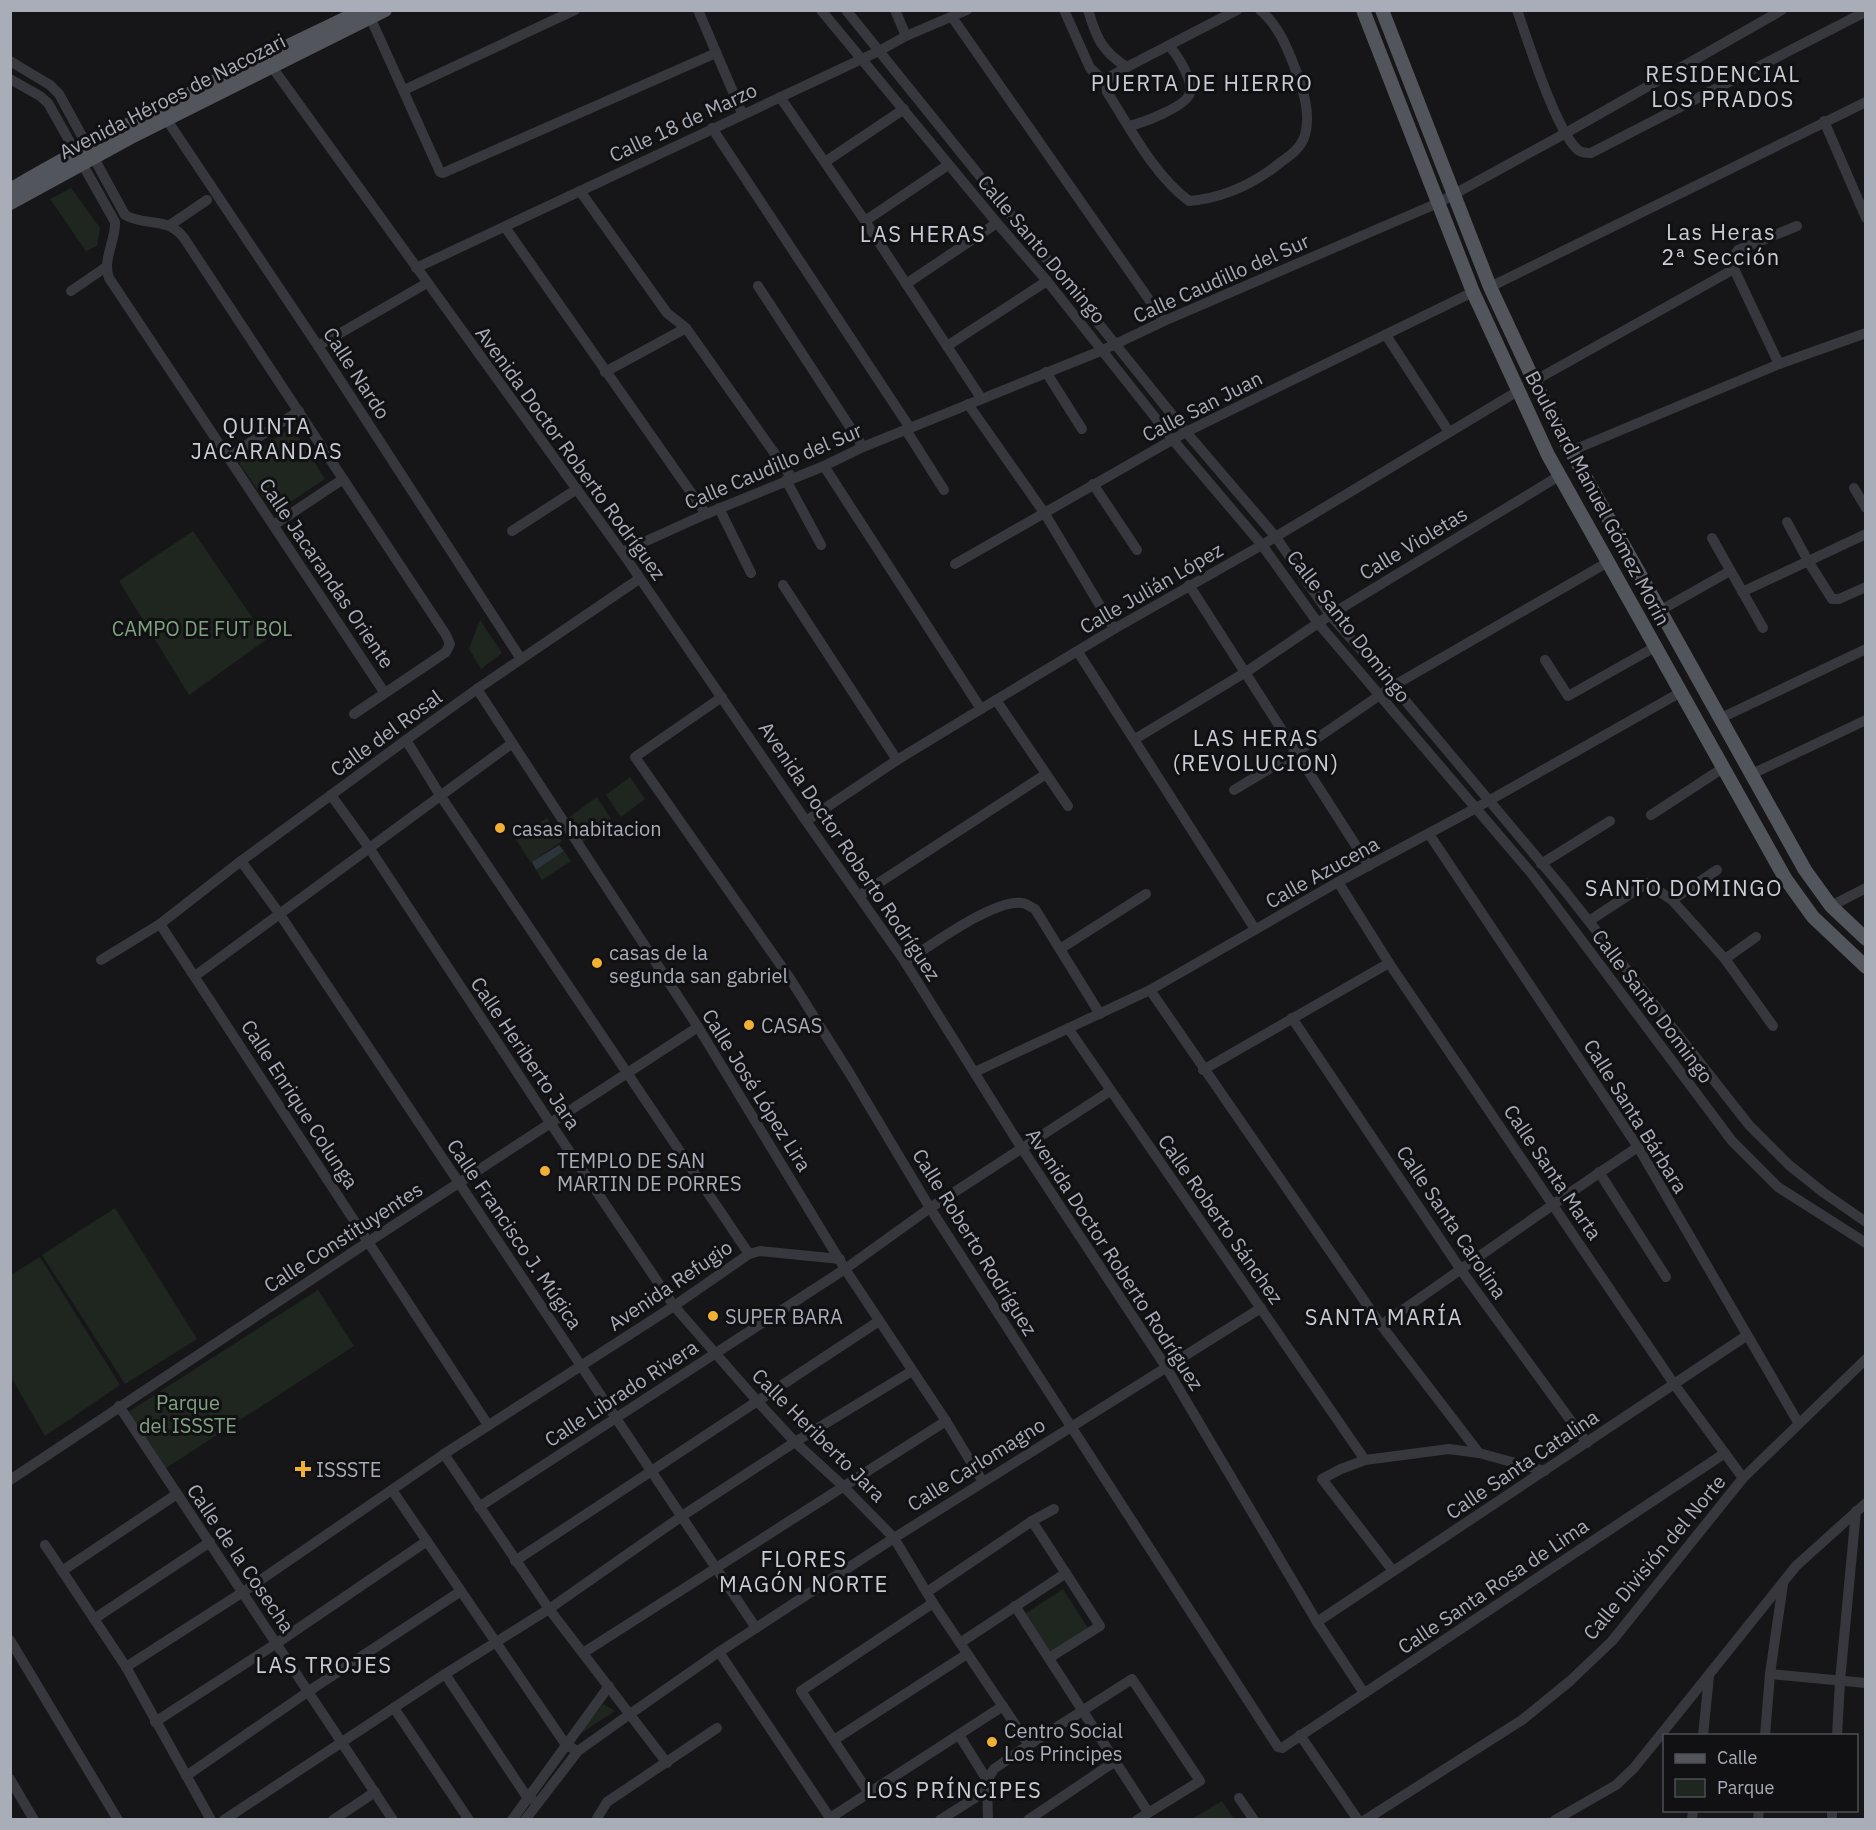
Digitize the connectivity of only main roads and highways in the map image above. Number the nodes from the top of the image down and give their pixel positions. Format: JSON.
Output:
{"nodes":[{"id":1,"x":385,"y":10,"type":"edge"},
{"id":2,"x":1363,"y":10,"type":"edge"},
{"id":3,"x":1382,"y":10,"type":"edge"},
{"id":4,"x":367,"y":14,"type":"edge"},
{"id":5,"x":84,"y":155,"type":"junction"},
{"id":6,"x":10,"y":189,"type":"edge"},
{"id":7,"x":10,"y":203,"type":"edge"},
{"id":8,"x":1735,"y":744,"type":"junction"},
{"id":9,"x":1716,"y":755,"type":"junction"},
{"id":10,"x":1866,"y":939,"type":"edge"},
{"id":11,"x":1866,"y":967,"type":"edge"}],
"edges":[{"from":1,"to":4,"type":"main road","name":"Avenida Héroes de Nacozari"},
{"from":2,"to":9,"type":"main road","name":"Boulevard Manuel Gómez Morín"},
{"from":3,"to":8,"type":"main road","name":"Boulevard Manuel Gómez Morín"},
{"from":4,"to":5,"type":"main road","name":"Avenida Héroes de Nacozari"},
{"from":5,"to":6,"type":"main road","name":"Avenida Héroes de Nacozari"},
{"from":5,"to":7,"type":"main road","name":"Avenida Héroes de Nacozari"},
{"from":8,"to":9,"type":"main road"},
{"from":8,"to":10,"type":"main road","name":"Boulevard Manuel Gómez Morín"},
{"from":9,"to":11,"type":"main road","name":"Boulevard Manuel Gómez Morín"}]}
